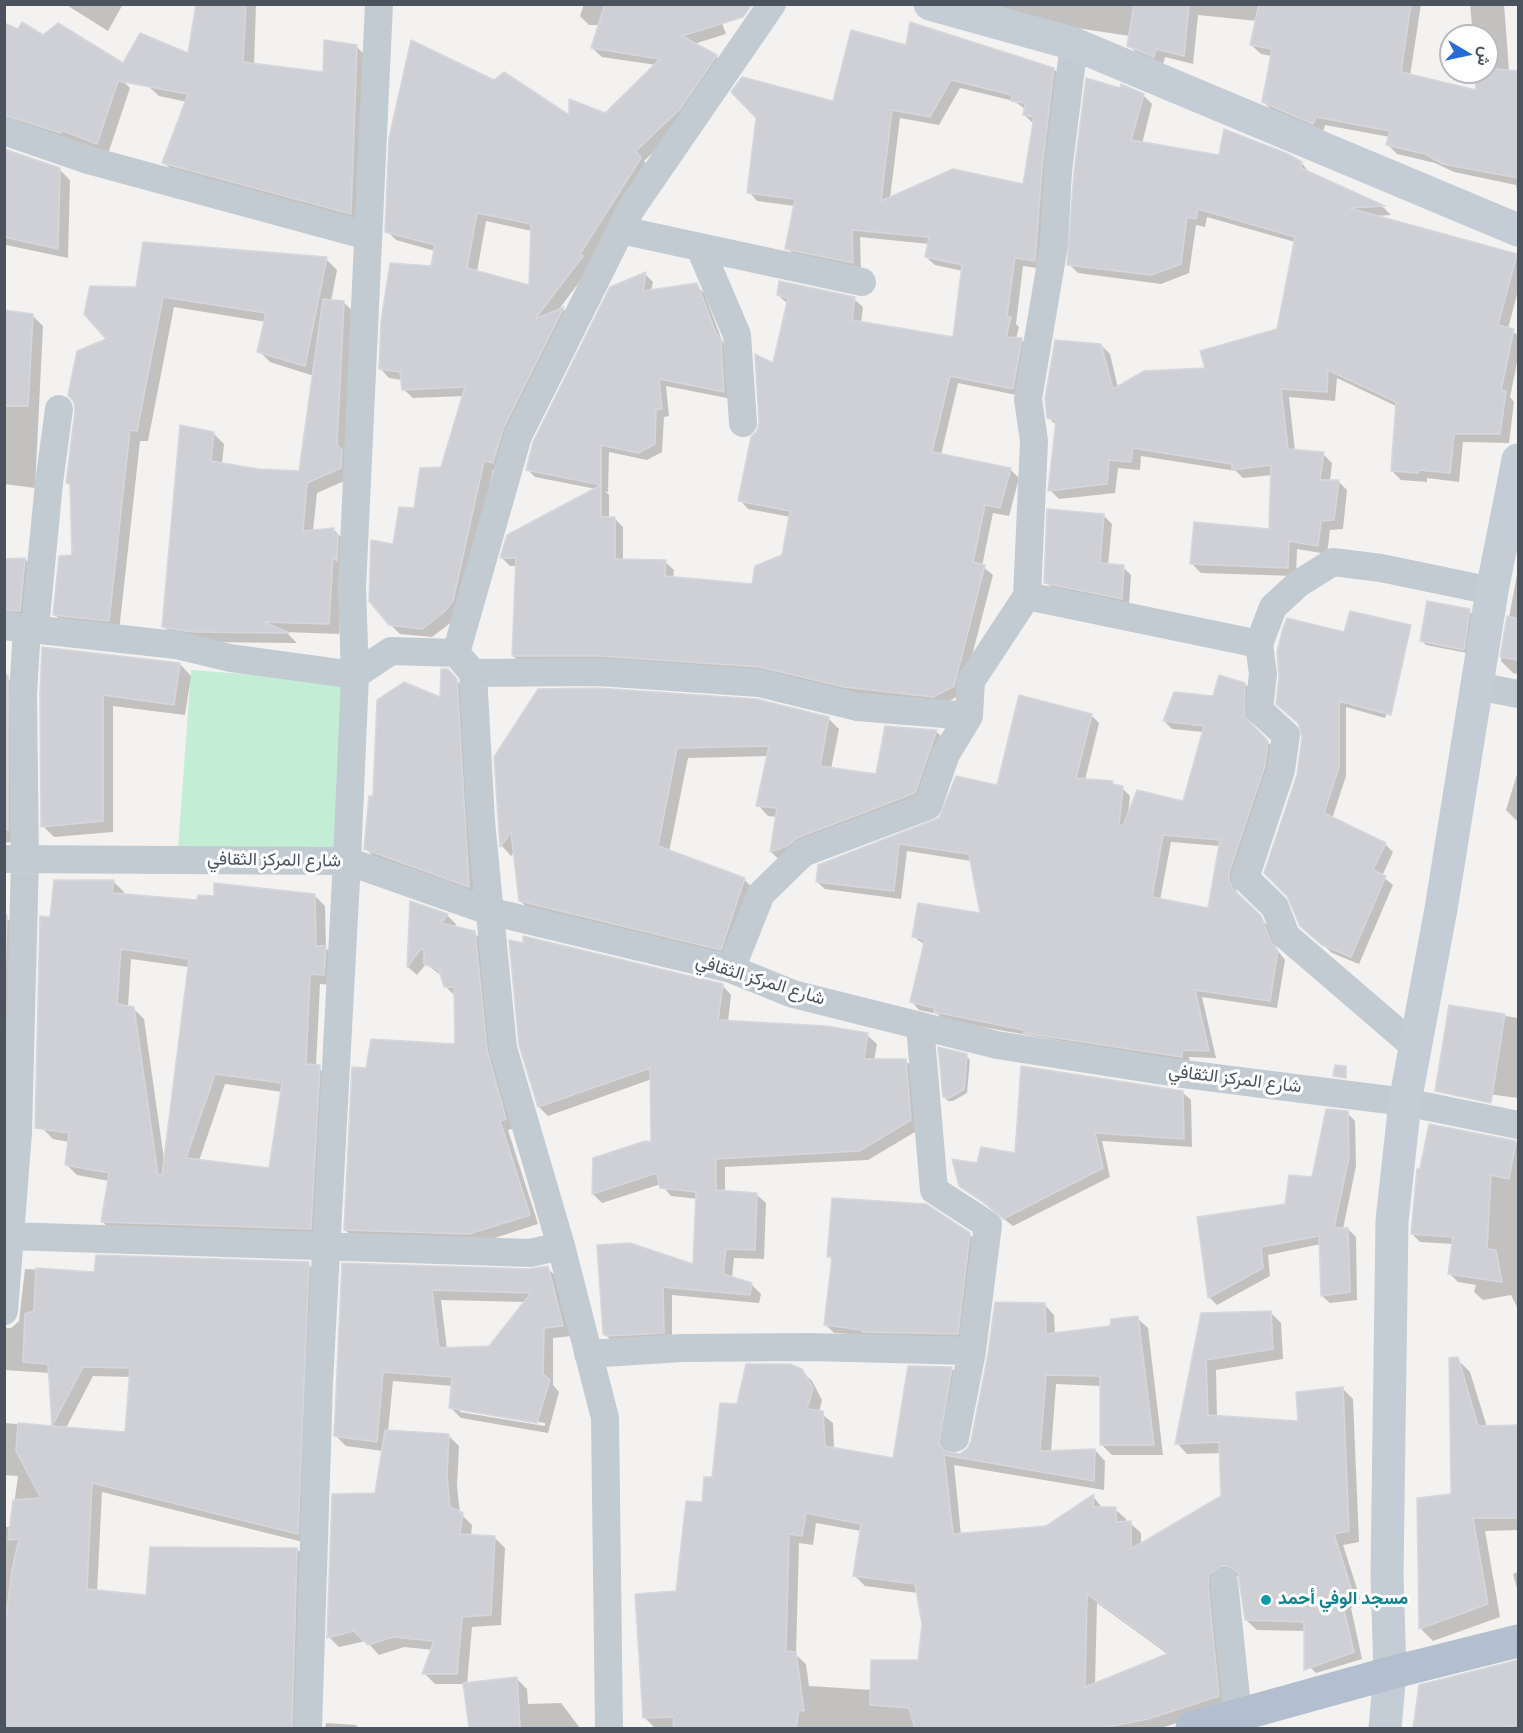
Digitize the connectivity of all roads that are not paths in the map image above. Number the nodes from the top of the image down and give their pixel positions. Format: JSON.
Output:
{"nodes":[{"id":1,"x":379,"y":4,"type":"edge"},
{"id":2,"x":772,"y":4,"type":"edge"},
{"id":3,"x":930,"y":4,"type":"edge"},
{"id":4,"x":1074,"y":44,"type":"junction"},
{"id":5,"x":4,"y":131,"type":"edge"},
{"id":6,"x":1518,"y":230,"type":"edge"},
{"id":7,"x":621,"y":231,"type":"junction"},
{"id":8,"x":369,"y":237,"type":"junction"},
{"id":9,"x":700,"y":248,"type":"junction"},
{"id":10,"x":862,"y":282,"type":"dead end"},
{"id":11,"x":60,"y":409,"type":"dead end"},
{"id":12,"x":743,"y":423,"type":"dead end"},
{"id":13,"x":1518,"y":460,"type":"edge"},
{"id":14,"x":1492,"y":591,"type":"junction"},
{"id":15,"x":1027,"y":596,"type":"junction"},
{"id":16,"x":22,"y":627,"type":"edge"},
{"id":17,"x":1259,"y":644,"type":"junction"},
{"id":18,"x":464,"y":663,"type":"junction"},
{"id":19,"x":355,"y":675,"type":"junction"},
{"id":20,"x":1477,"y":686,"type":"junction"},
{"id":21,"x":1518,"y":694,"type":"edge"},
{"id":22,"x":969,"y":716,"type":"junction"},
{"id":23,"x":15,"y":859,"type":"edge"},
{"id":24,"x":347,"y":861,"type":"junction"},
{"id":25,"x":489,"y":911,"type":"junction"},
{"id":26,"x":731,"y":969,"type":"junction"},
{"id":27,"x":920,"y":1026,"type":"junction"},
{"id":28,"x":1414,"y":1046,"type":"junction"},
{"id":29,"x":1405,"y":1102,"type":"junction"},
{"id":30,"x":1518,"y":1125,"type":"edge"},
{"id":31,"x":11,"y":1133,"type":"edge"},
{"id":32,"x":9,"y":1236,"type":"junction"},
{"id":33,"x":561,"y":1246,"type":"junction"},
{"id":34,"x":327,"y":1247,"type":"junction"},
{"id":35,"x":4,"y":1311,"type":"edge"},
{"id":36,"x":972,"y":1351,"type":"junction"},
{"id":37,"x":588,"y":1354,"type":"junction"},
{"id":38,"x":955,"y":1438,"type":"dead end"},
{"id":39,"x":1224,"y":1582,"type":"dead end"},
{"id":40,"x":1518,"y":1641,"type":"edge"},
{"id":41,"x":1390,"y":1673,"type":"junction"},
{"id":42,"x":1238,"y":1716,"type":"junction"},
{"id":43,"x":308,"y":1728,"type":"edge"},
{"id":44,"x":609,"y":1728,"type":"edge"},
{"id":45,"x":1192,"y":1728,"type":"edge"},
{"id":46,"x":1385,"y":1728,"type":"edge"}],
"edges":[{"from":1,"to":8,"type":"street"},
{"from":2,"to":7,"type":"street"},
{"from":3,"to":4,"type":"street"},
{"from":4,"to":6,"type":"street"},
{"from":4,"to":15,"type":"street"},
{"from":5,"to":8,"type":"street"},
{"from":7,"to":9,"type":"street"},
{"from":7,"to":18,"type":"street"},
{"from":8,"to":19,"type":"street"},
{"from":9,"to":10,"type":"street"},
{"from":9,"to":12,"type":"street"},
{"from":11,"to":16,"type":"street"},
{"from":13,"to":14,"type":"street"},
{"from":14,"to":17,"type":"street"},
{"from":14,"to":20,"type":"street"},
{"from":15,"to":17,"type":"street"},
{"from":15,"to":22,"type":"street"},
{"from":16,"to":19,"type":"street"},
{"from":16,"to":23,"type":"street"},
{"from":17,"to":28,"type":"street"},
{"from":18,"to":19,"type":"street"},
{"from":18,"to":22,"type":"street"},
{"from":18,"to":25,"type":"street"},
{"from":19,"to":24,"type":"street"},
{"from":20,"to":21,"type":"street"},
{"from":20,"to":28,"type":"street"},
{"from":22,"to":26,"type":"street"},
{"from":23,"to":24,"type":"street","name":"شارع المركز الثقافي"},
{"from":23,"to":31,"type":"street"},
{"from":24,"to":25,"type":"street","name":"شارع المركز الثقافي"},
{"from":24,"to":34,"type":"street"},
{"from":25,"to":26,"type":"street","name":"شارع المركز الثقافي"},
{"from":25,"to":33,"type":"street"},
{"from":26,"to":27,"type":"street","name":"شارع المركز الثقافي"},
{"from":27,"to":29,"type":"street","name":"شارع المركز الثقافي"},
{"from":27,"to":36,"type":"street"},
{"from":28,"to":29,"type":"street"},
{"from":29,"to":30,"type":"street","name":"شارع المركز الثقافي"},
{"from":29,"to":41,"type":"street"},
{"from":31,"to":32,"type":"street"},
{"from":32,"to":34,"type":"street"},
{"from":32,"to":35,"type":"street"},
{"from":33,"to":34,"type":"street"},
{"from":33,"to":37,"type":"street"},
{"from":34,"to":43,"type":"street"},
{"from":36,"to":37,"type":"street"},
{"from":36,"to":38,"type":"street"},
{"from":37,"to":44,"type":"street"},
{"from":39,"to":42,"type":"street"},
{"from":40,"to":41,"type":"main road"},
{"from":41,"to":42,"type":"main road"},
{"from":41,"to":46,"type":"street"},
{"from":42,"to":45,"type":"main road"}]}
